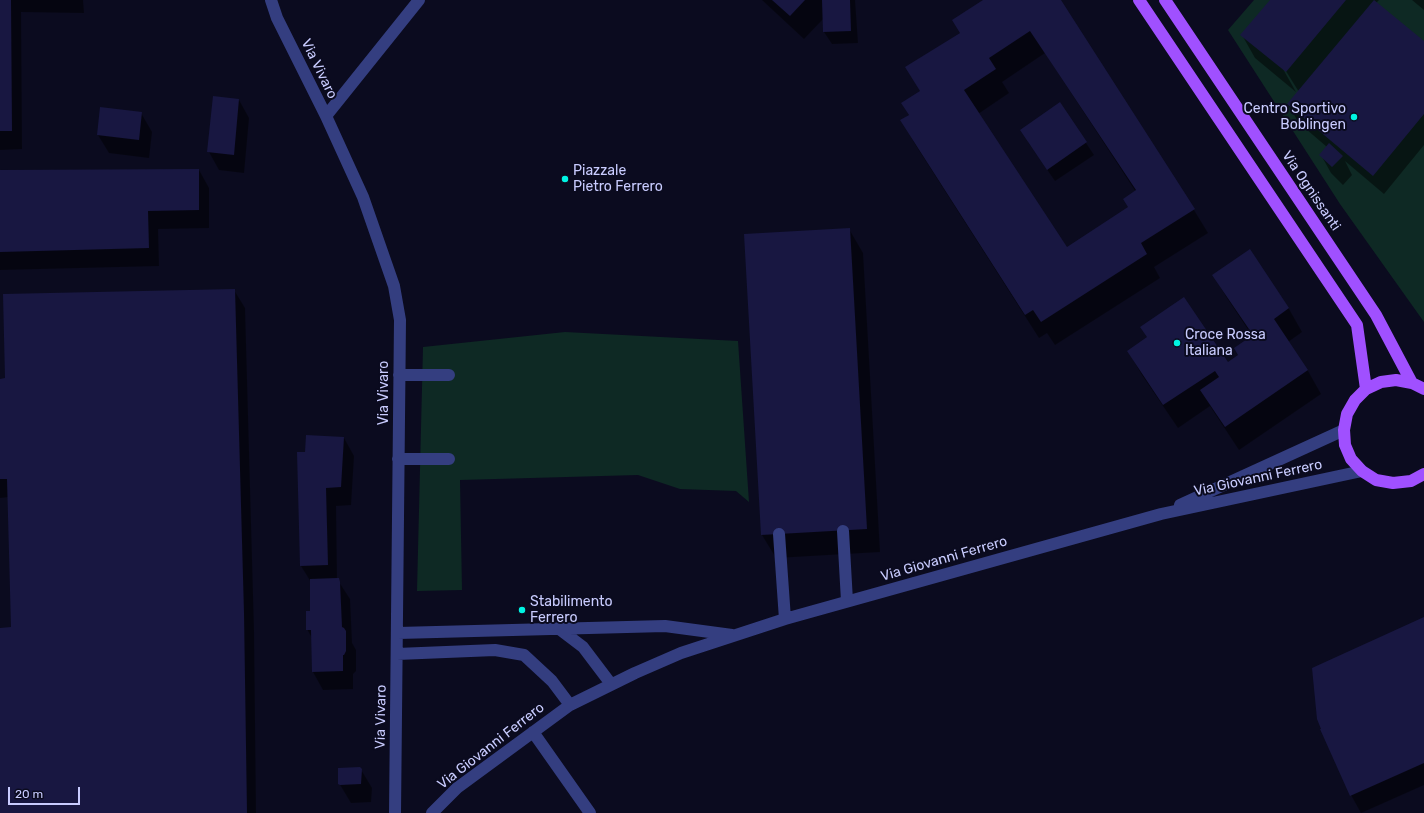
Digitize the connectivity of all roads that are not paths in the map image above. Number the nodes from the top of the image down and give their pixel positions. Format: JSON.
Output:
{"nodes":[{"id":1,"x":271,"y":0,"type":"edge"},
{"id":2,"x":419,"y":0,"type":"edge"},
{"id":3,"x":1139,"y":0,"type":"edge"},
{"id":4,"x":1165,"y":0,"type":"edge"},
{"id":5,"x":326,"y":116,"type":"junction"},
{"id":6,"x":399,"y":375,"type":"junction"},
{"id":7,"x":449,"y":375,"type":"dead end"},
{"id":8,"x":1412,"y":383,"type":"junction"},
{"id":9,"x":1366,"y":389,"type":"junction"},
{"id":10,"x":1424,"y":389,"type":"edge"},
{"id":11,"x":1344,"y":430,"type":"junction"},
{"id":12,"x":398,"y":459,"type":"junction"},
{"id":13,"x":449,"y":459,"type":"dead end"},
{"id":14,"x":1362,"y":471,"type":"junction"},
{"id":15,"x":1424,"y":474,"type":"edge"},
{"id":16,"x":1161,"y":514,"type":"junction"},
{"id":17,"x":843,"y":530,"type":"dead end"},
{"id":18,"x":779,"y":534,"type":"dead end"},
{"id":19,"x":847,"y":602,"type":"junction"},
{"id":20,"x":785,"y":619,"type":"junction"},
{"id":21,"x":558,"y":628,"type":"junction"},
{"id":22,"x":398,"y":633,"type":"junction"},
{"id":23,"x":735,"y":635,"type":"junction"},
{"id":24,"x":397,"y":654,"type":"junction"},
{"id":25,"x":611,"y":684,"type":"junction"},
{"id":26,"x":570,"y":704,"type":"junction"},
{"id":27,"x":533,"y":732,"type":"junction"},
{"id":28,"x":395,"y":813,"type":"edge"},
{"id":29,"x":432,"y":813,"type":"edge"},
{"id":30,"x":590,"y":813,"type":"edge"}],
"edges":[{"from":1,"to":5,"type":"street","name":"Via Vivaro"},
{"from":2,"to":5,"type":"street"},
{"from":3,"to":9,"type":"main road"},
{"from":4,"to":8,"type":"main road","name":"Via Ognissanti"},
{"from":5,"to":6,"type":"street","name":"Via Vivaro"},
{"from":6,"to":7,"type":"street"},
{"from":6,"to":12,"type":"street","name":"Via Vivaro"},
{"from":8,"to":9,"type":"main road"},
{"from":8,"to":10,"type":"main road"},
{"from":9,"to":11,"type":"main road"},
{"from":11,"to":14,"type":"main road"},
{"from":11,"to":16,"type":"street","name":"Via Giovanni Ferrero"},
{"from":12,"to":13,"type":"street"},
{"from":12,"to":22,"type":"street","name":"Via Vivaro"},
{"from":14,"to":15,"type":"main road"},
{"from":14,"to":16,"type":"street","name":"Via Giovanni Ferrero"},
{"from":16,"to":19,"type":"street","name":"Via Giovanni Ferrero"},
{"from":17,"to":19,"type":"street"},
{"from":18,"to":20,"type":"street"},
{"from":19,"to":20,"type":"street","name":"Via Giovanni Ferrero"},
{"from":20,"to":23,"type":"street","name":"Via Giovanni Ferrero"},
{"from":21,"to":22,"type":"street","name":"Via Giovanni Ferrero"},
{"from":21,"to":23,"type":"street","name":"Via Giovanni Ferrero"},
{"from":21,"to":25,"type":"street"},
{"from":22,"to":24,"type":"street","name":"Via Vivaro"},
{"from":23,"to":25,"type":"street","name":"Via Giovanni Ferrero"},
{"from":24,"to":26,"type":"street"},
{"from":24,"to":28,"type":"street","name":"Via Vivaro"},
{"from":25,"to":26,"type":"street","name":"Via Giovanni Ferrero"},
{"from":26,"to":27,"type":"street","name":"Via Giovanni Ferrero"},
{"from":27,"to":29,"type":"street","name":"Via Giovanni Ferrero"},
{"from":27,"to":30,"type":"street"}]}
